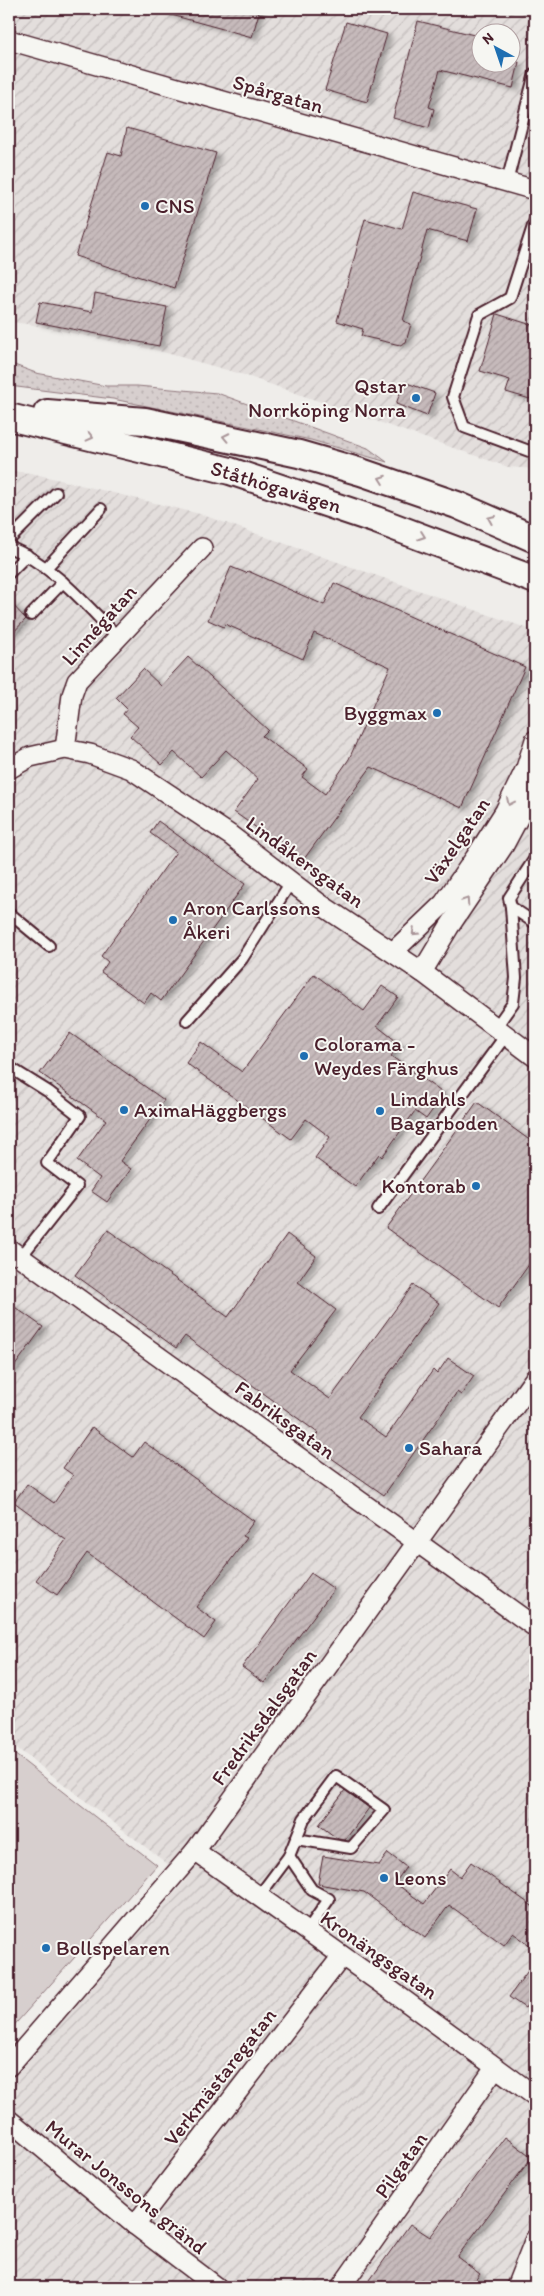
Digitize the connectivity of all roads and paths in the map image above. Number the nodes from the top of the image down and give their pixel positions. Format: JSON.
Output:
{"nodes":[{"id":1,"x":9,"y":40,"type":"edge"},
{"id":2,"x":535,"y":73,"type":"edge"},
{"id":3,"x":507,"y":182,"type":"junction"},
{"id":4,"x":535,"y":190,"type":"edge"},
{"id":5,"x":535,"y":220,"type":"edge"},
{"id":6,"x":9,"y":410,"type":"edge"},
{"id":7,"x":9,"y":417,"type":"edge"},
{"id":8,"x":535,"y":448,"type":"edge"},
{"id":9,"x":56,"y":493,"type":"dead end"},
{"id":10,"x":102,"y":509,"type":"dead end"},
{"id":11,"x":535,"y":539,"type":"edge"},
{"id":12,"x":9,"y":540,"type":"edge"},
{"id":13,"x":9,"y":547,"type":"edge"},
{"id":14,"x":202,"y":548,"type":"dead end"},
{"id":15,"x":27,"y":555,"type":"junction"},
{"id":16,"x":46,"y":568,"type":"junction"},
{"id":17,"x":9,"y":573,"type":"edge"},
{"id":18,"x":535,"y":580,"type":"edge"},
{"id":19,"x":63,"y":582,"type":"junction"},
{"id":20,"x":31,"y":614,"type":"dead end"},
{"id":21,"x":118,"y":636,"type":"junction"},
{"id":22,"x":535,"y":740,"type":"edge"},
{"id":23,"x":65,"y":749,"type":"junction"},
{"id":24,"x":9,"y":769,"type":"edge"},
{"id":25,"x":535,"y":787,"type":"edge"},
{"id":26,"x":535,"y":858,"type":"edge"},
{"id":27,"x":291,"y":882,"type":"junction"},
{"id":28,"x":511,"y":907,"type":"junction"},
{"id":29,"x":9,"y":913,"type":"edge"},
{"id":30,"x":535,"y":923,"type":"edge"},
{"id":31,"x":49,"y":946,"type":"dead end"},
{"id":32,"x":394,"y":952,"type":"junction"},
{"id":33,"x":422,"y":972,"type":"junction"},
{"id":34,"x":187,"y":1021,"type":"dead end"},
{"id":35,"x":501,"y":1031,"type":"junction"},
{"id":36,"x":535,"y":1057,"type":"edge"},
{"id":37,"x":9,"y":1067,"type":"edge"},
{"id":38,"x":378,"y":1208,"type":"dead end"},
{"id":39,"x":14,"y":1253,"type":"edge"},
{"id":40,"x":535,"y":1378,"type":"edge"},
{"id":41,"x":417,"y":1543,"type":"junction"},
{"id":42,"x":535,"y":1626,"type":"edge"},
{"id":43,"x":296,"y":1839,"type":"junction"},
{"id":44,"x":195,"y":1852,"type":"junction"},
{"id":45,"x":289,"y":1856,"type":"junction"},
{"id":46,"x":259,"y":1896,"type":"junction"},
{"id":47,"x":307,"y":1931,"type":"junction"},
{"id":48,"x":342,"y":1956,"type":"junction"},
{"id":49,"x":9,"y":2066,"type":"edge"},
{"id":50,"x":495,"y":2068,"type":"junction"},
{"id":51,"x":535,"y":2096,"type":"edge"},
{"id":52,"x":9,"y":2120,"type":"edge"},
{"id":53,"x":135,"y":2225,"type":"junction"},
{"id":54,"x":535,"y":2239,"type":"edge"},
{"id":55,"x":216,"y":2287,"type":"edge"},
{"id":56,"x":341,"y":2287,"type":"edge"},
{"id":57,"x":516,"y":2287,"type":"edge"}],
"edges":[{"from":1,"to":3,"type":"street","name":"Spårgatan"},
{"from":2,"to":3,"type":"lane"},
{"from":3,"to":4,"type":"street","name":"Spårgatan"},
{"from":5,"to":8,"type":"lane"},
{"from":11,"to":6,"type":"main road","name":"Ståthögavägen","one_way":true},
{"from":7,"to":18,"type":"main road","name":"Ståthögavägen","one_way":true},
{"from":9,"to":12,"type":"lane"},
{"from":10,"to":16,"type":"lane"},
{"from":13,"to":15,"type":"lane"},
{"from":14,"to":21,"type":"street","name":"Linnégatan"},
{"from":15,"to":16,"type":"lane"},
{"from":15,"to":17,"type":"lane"},
{"from":16,"to":19,"type":"lane"},
{"from":19,"to":20,"type":"lane"},
{"from":19,"to":21,"type":"lane"},
{"from":21,"to":23,"type":"street","name":"Linnégatan"},
{"from":22,"to":32,"type":"street","name":"Växelgatan","one_way":true},
{"from":23,"to":24,"type":"street","name":"Lindåkersgatan"},
{"from":23,"to":27,"type":"street","name":"Lindåkersgatan"},
{"from":33,"to":25,"type":"street","name":"Växelgatan","one_way":true},
{"from":26,"to":28,"type":"lane"},
{"from":27,"to":32,"type":"street","name":"Lindåkersgatan"},
{"from":27,"to":34,"type":"lane"},
{"from":28,"to":30,"type":"lane"},
{"from":28,"to":35,"type":"lane"},
{"from":29,"to":31,"type":"lane"},
{"from":32,"to":33,"type":"street","name":"Lindåkersgatan"},
{"from":33,"to":35,"type":"street","name":"Lindåkersgatan"},
{"from":35,"to":36,"type":"street","name":"Lindåkersgatan"},
{"from":35,"to":38,"type":"lane"},
{"from":37,"to":39,"type":"lane"},
{"from":39,"to":41,"type":"street","name":"Fabriksgatan"},
{"from":40,"to":41,"type":"street","name":"Fredriksdalsgatan"},
{"from":41,"to":42,"type":"street","name":"Fabriksgatan"},
{"from":41,"to":44,"type":"street","name":"Fredriksdalsgatan"},
{"from":43,"to":43,"type":"lane"},
{"from":43,"to":45,"type":"lane"},
{"from":44,"to":46,"type":"street","name":"Kronängsgatan"},
{"from":44,"to":49,"type":"street","name":"Fredriksdalsgatan"},
{"from":45,"to":46,"type":"lane"},
{"from":45,"to":47,"type":"lane"},
{"from":46,"to":47,"type":"street","name":"Kronängsgatan"},
{"from":47,"to":48,"type":"street","name":"Kronängsgatan"},
{"from":48,"to":50,"type":"street","name":"Kronängsgatan"},
{"from":48,"to":53,"type":"street","name":"Verkmästaregatan"},
{"from":50,"to":51,"type":"street","name":"Kronängsgatan"},
{"from":50,"to":56,"type":"street","name":"Pilgatan"},
{"from":52,"to":53,"type":"street","name":"Murar Jonssons gränd"},
{"from":53,"to":55,"type":"street","name":"Murar Jonssons gränd"},
{"from":54,"to":57,"type":"street"}]}
